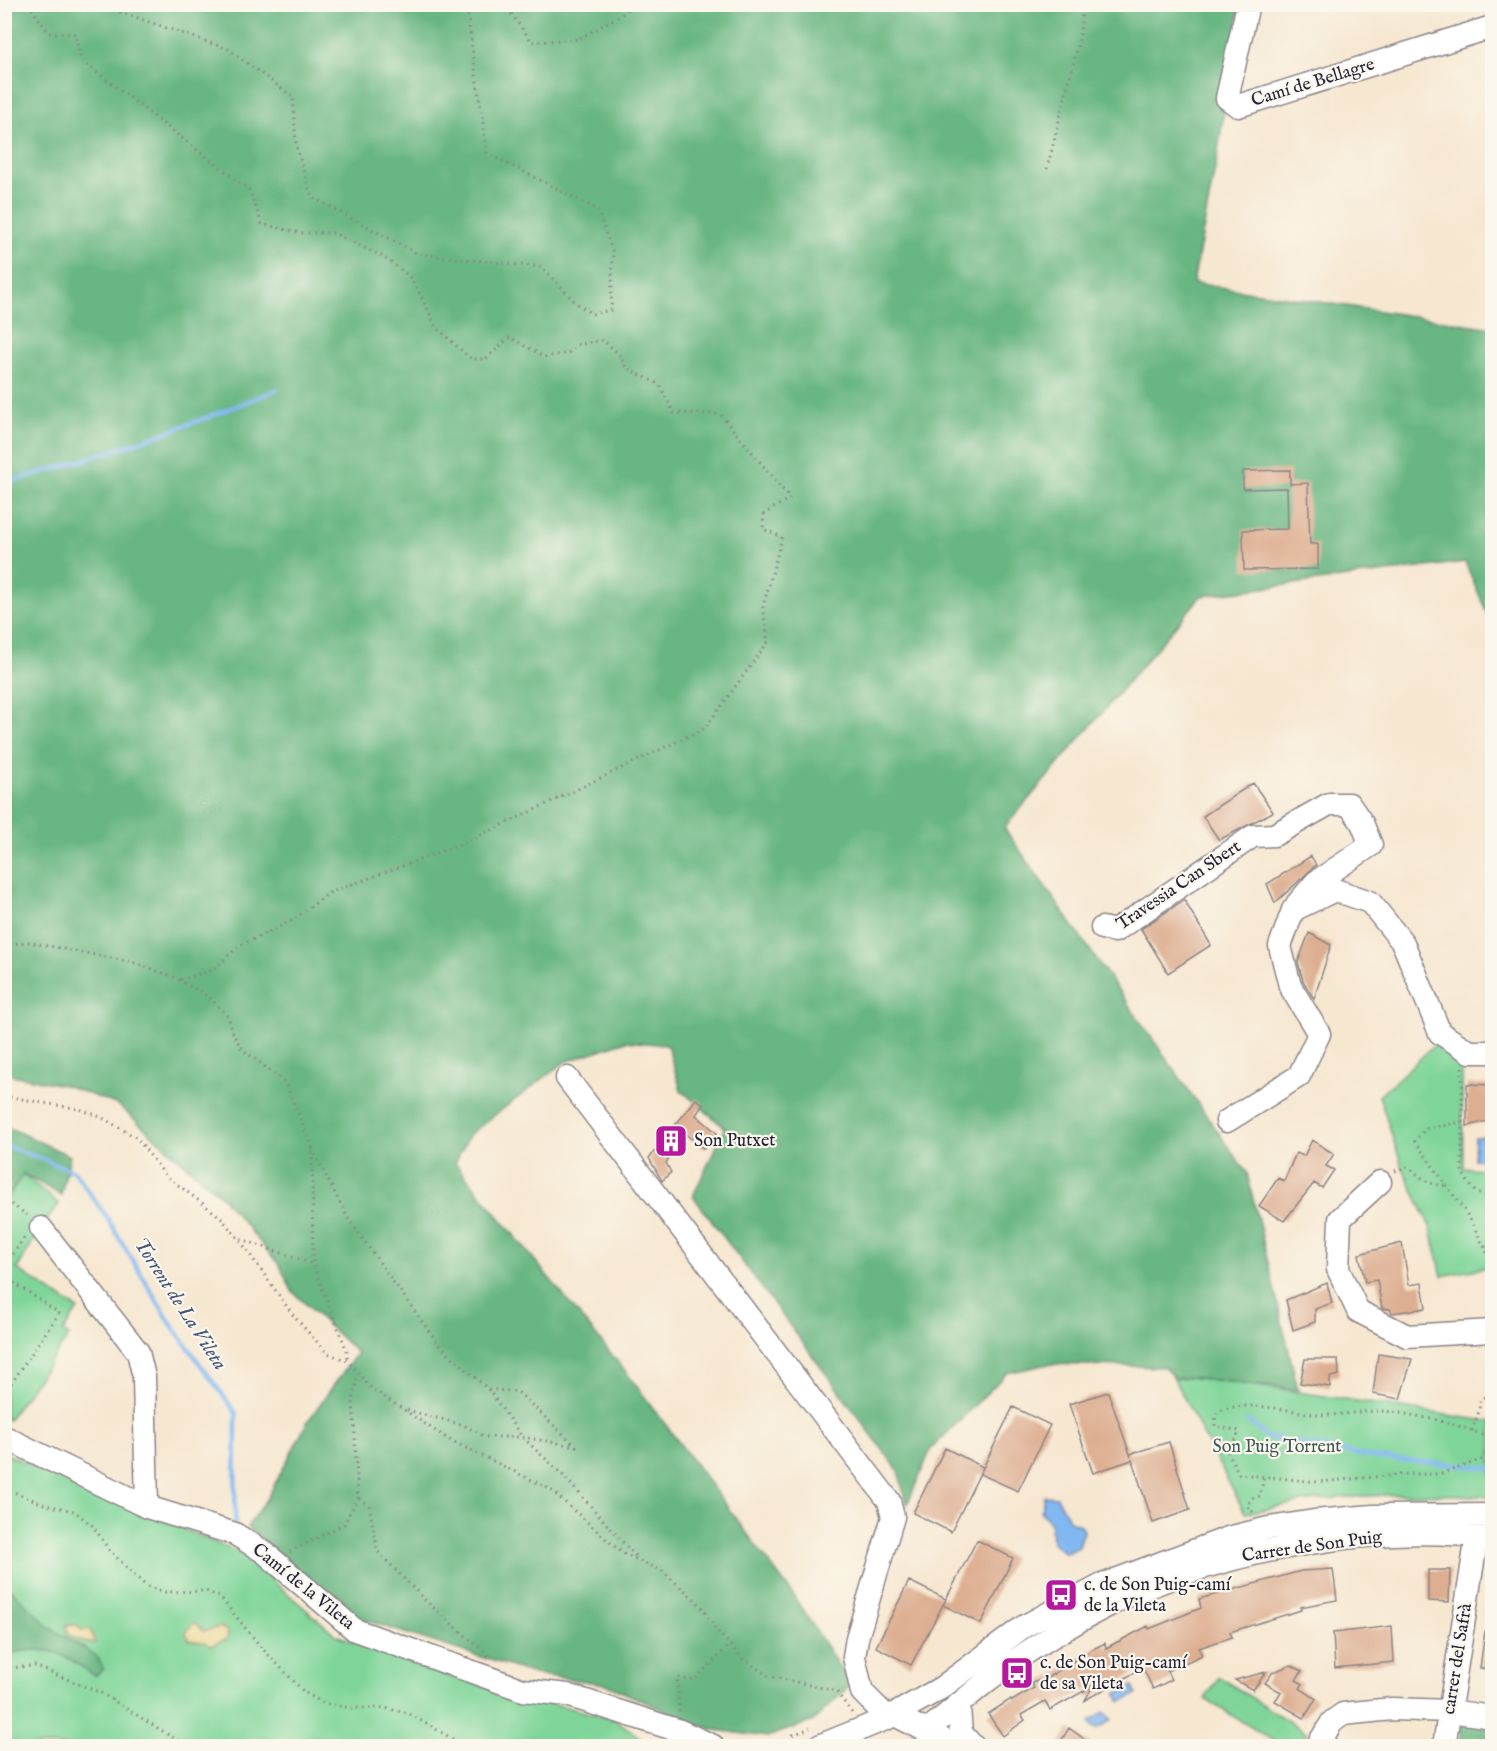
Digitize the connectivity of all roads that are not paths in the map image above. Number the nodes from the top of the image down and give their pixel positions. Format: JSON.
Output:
{"nodes":[{"id":1,"x":1248,"y":4,"type":"edge"},
{"id":2,"x":1492,"y":27,"type":"edge"},
{"id":3,"x":1293,"y":910,"type":"junction"},
{"id":4,"x":1102,"y":928,"type":"dead end"},
{"id":5,"x":1492,"y":1052,"type":"edge"},
{"id":6,"x":567,"y":1078,"type":"dead end"},
{"id":7,"x":1227,"y":1121,"type":"dead end"},
{"id":8,"x":1380,"y":1182,"type":"dead end"},
{"id":9,"x":36,"y":1227,"type":"road end"},
{"id":10,"x":1492,"y":1331,"type":"edge"},
{"id":11,"x":4,"y":1437,"type":"edge"},
{"id":12,"x":147,"y":1507,"type":"junction"},
{"id":13,"x":1492,"y":1515,"type":"edge"},
{"id":14,"x":1485,"y":1537,"type":"edge"},
{"id":15,"x":941,"y":1688,"type":"junction"},
{"id":16,"x":958,"y":1707,"type":"junction"},
{"id":17,"x":1450,"y":1711,"type":"junction"},
{"id":18,"x":890,"y":1716,"type":"junction"},
{"id":19,"x":1492,"y":1717,"type":"edge"},
{"id":20,"x":922,"y":1727,"type":"junction"},
{"id":21,"x":713,"y":1746,"type":"edge"},
{"id":22,"x":822,"y":1746,"type":"edge"},
{"id":23,"x":956,"y":1746,"type":"edge"},
{"id":24,"x":974,"y":1746,"type":"edge"},
{"id":25,"x":1317,"y":1746,"type":"edge"},
{"id":26,"x":1444,"y":1746,"type":"edge"}],
"edges":[{"from":1,"to":2,"type":"street","name":"Camí de Bellagre"},
{"from":3,"to":4,"type":"street","name":"Travessia Can Sbert"},
{"from":3,"to":5,"type":"street"},
{"from":3,"to":7,"type":"street"},
{"from":6,"to":18,"type":"street"},
{"from":8,"to":10,"type":"street"},
{"from":9,"to":12,"type":"street"},
{"from":11,"to":12,"type":"street","name":"Camí de la Vileta"},
{"from":12,"to":21,"type":"street","name":"Camí de la Vileta"},
{"from":13,"to":15,"type":"street","name":"Carrer de Son Puig"},
{"from":14,"to":16,"type":"street","name":"Carrer de Son Puig"},
{"from":14,"to":17,"type":"street","name":"carrer del Safrà"},
{"from":15,"to":18,"type":"street","name":"Carrer de Son Puig"},
{"from":15,"to":20,"type":"street","name":"Carrer de Son Puig"},
{"from":16,"to":20,"type":"street","name":"Carrer de Son Puig"},
{"from":16,"to":24,"type":"street"},
{"from":17,"to":19,"type":"street"},
{"from":17,"to":25,"type":"street"},
{"from":17,"to":26,"type":"street","name":"carrer del Safrà"},
{"from":18,"to":20,"type":"street"},
{"from":18,"to":22,"type":"street"},
{"from":20,"to":23,"type":"street"}]}
